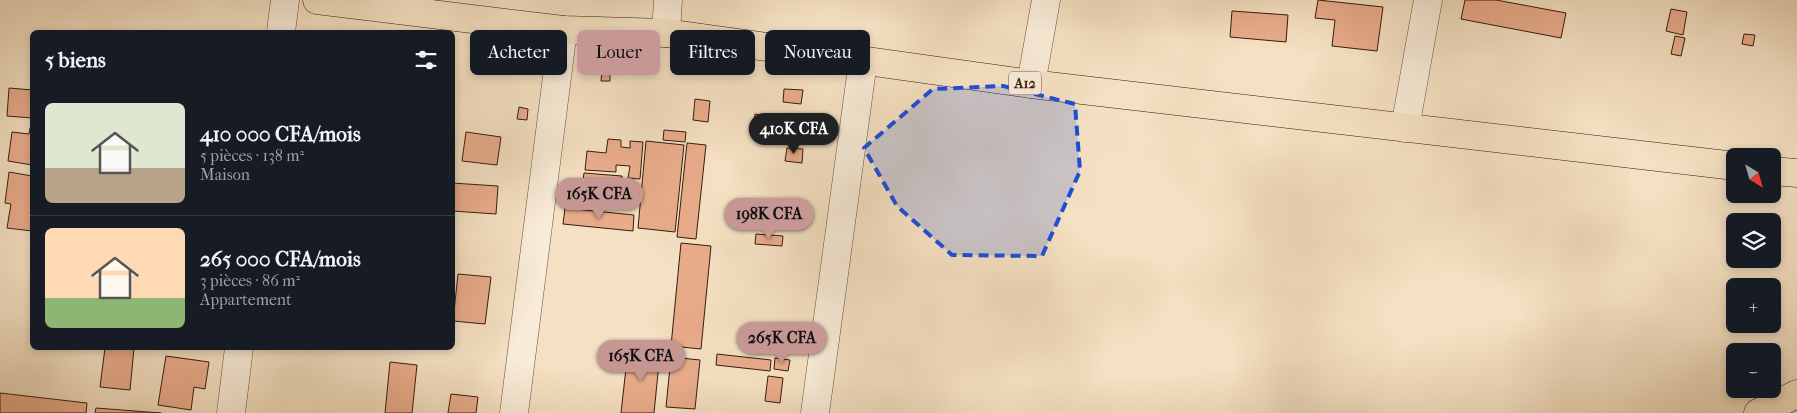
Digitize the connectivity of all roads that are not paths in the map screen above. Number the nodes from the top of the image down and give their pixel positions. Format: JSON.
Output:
{"nodes":[{"id":1,"x":285,"y":0,"type":"edge"},
{"id":2,"x":316,"y":0,"type":"edge"},
{"id":3,"x":668,"y":0,"type":"edge"},
{"id":4,"x":1046,"y":0,"type":"edge"},
{"id":5,"x":1428,"y":0,"type":"edge"},
{"id":6,"x":281,"y":30,"type":"edge"},
{"id":7,"x":563,"y":30,"type":"edge"},
{"id":8,"x":567,"y":30,"type":"edge"},
{"id":9,"x":666,"y":33,"type":"junction"},
{"id":10,"x":765,"y":47,"type":"edge"},
{"id":11,"x":870,"y":62,"type":"edge"},
{"id":12,"x":557,"y":75,"type":"edge"},
{"id":13,"x":862,"y":75,"type":"edge"},
{"id":14,"x":1031,"y":84,"type":"junction"},
{"id":15,"x":1406,"y":128,"type":"junction"},
{"id":16,"x":1726,"y":165,"type":"edge"},
{"id":17,"x":1781,"y":171,"type":"edge"},
{"id":18,"x":1797,"y":173,"type":"edge"},
{"id":19,"x":239,"y":350,"type":"edge"},
{"id":20,"x":1797,"y":394,"type":"edge"},
{"id":21,"x":231,"y":413,"type":"edge"},
{"id":22,"x":514,"y":413,"type":"edge"},
{"id":23,"x":815,"y":413,"type":"edge"},
{"id":24,"x":1758,"y":413,"type":"edge"}],
"edges":[{"from":1,"to":6,"type":"street"},
{"from":2,"to":7,"type":"main road","number":"A12"},
{"from":3,"to":9,"type":"street"},
{"from":4,"to":14,"type":"street"},
{"from":5,"to":15,"type":"street"},
{"from":8,"to":9,"type":"main road","number":"A12"},
{"from":9,"to":10,"type":"main road","number":"A12"},
{"from":11,"to":14,"type":"main road","number":"A12"},
{"from":12,"to":22,"type":"street"},
{"from":13,"to":23,"type":"street"},
{"from":14,"to":15,"type":"main road","number":"A12"},
{"from":15,"to":16,"type":"main road","number":"A12"},
{"from":17,"to":18,"type":"main road"},
{"from":19,"to":21,"type":"street"},
{"from":20,"to":24,"type":"main road"}]}
